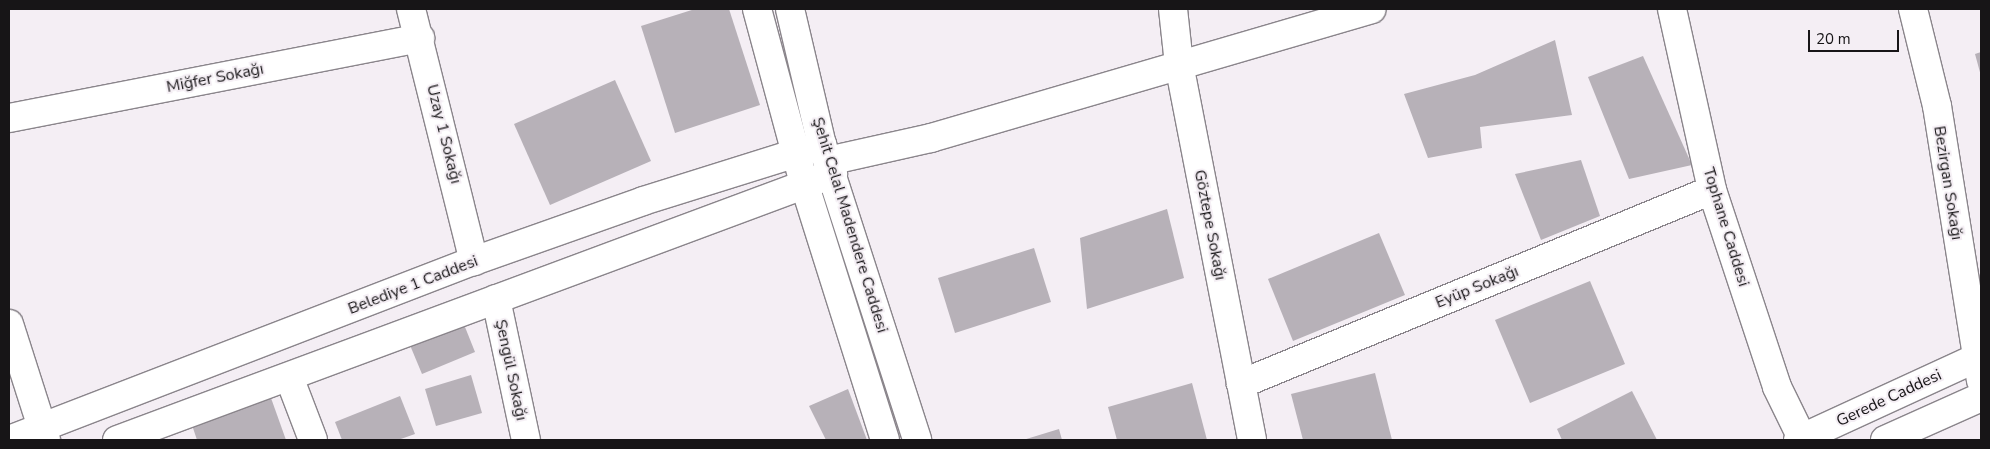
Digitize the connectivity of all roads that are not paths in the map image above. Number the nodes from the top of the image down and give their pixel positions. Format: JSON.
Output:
{"nodes":[{"id":1,"x":411,"y":9,"type":"edge"},
{"id":2,"x":756,"y":9,"type":"edge"},
{"id":3,"x":790,"y":9,"type":"edge"},
{"id":4,"x":1173,"y":9,"type":"edge"},
{"id":5,"x":1372,"y":9,"type":"edge"},
{"id":6,"x":1672,"y":9,"type":"edge"},
{"id":7,"x":1913,"y":9,"type":"edge"},
{"id":8,"x":420,"y":38,"type":"junction"},
{"id":9,"x":1179,"y":64,"type":"junction"},
{"id":10,"x":9,"y":118,"type":"edge"},
{"id":11,"x":796,"y":154,"type":"junction"},
{"id":12,"x":828,"y":160,"type":"junction"},
{"id":13,"x":804,"y":183,"type":"junction"},
{"id":14,"x":1712,"y":190,"type":"junction"},
{"id":15,"x":474,"y":261,"type":"junction"},
{"id":16,"x":496,"y":299,"type":"junction"},
{"id":17,"x":9,"y":324,"type":"edge"},
{"id":18,"x":1979,"y":365,"type":"edge"},
{"id":19,"x":289,"y":377,"type":"junction"},
{"id":20,"x":1241,"y":384,"type":"junction"},
{"id":21,"x":1981,"y":397,"type":"edge"},
{"id":22,"x":44,"y":434,"type":"edge"},
{"id":23,"x":9,"y":440,"type":"edge"},
{"id":24,"x":117,"y":440,"type":"edge"},
{"id":25,"x":313,"y":440,"type":"edge"},
{"id":26,"x":526,"y":440,"type":"edge"},
{"id":27,"x":885,"y":440,"type":"edge"},
{"id":28,"x":917,"y":440,"type":"edge"},
{"id":29,"x":1252,"y":440,"type":"edge"},
{"id":30,"x":1801,"y":440,"type":"edge"},
{"id":31,"x":1885,"y":440,"type":"edge"}],
"edges":[{"from":1,"to":8,"type":"street","name":"Uzay 1 Sokağı"},
{"from":2,"to":11,"type":"street","name":"Şehit Celal Madendere Caddesi"},
{"from":3,"to":12,"type":"street","name":"Şehit Celal Madendere Caddesi"},
{"from":4,"to":9,"type":"street","name":"Göztepe Sokağı"},
{"from":5,"to":9,"type":"street"},
{"from":6,"to":14,"type":"street","name":"Tophane Caddesi"},
{"from":7,"to":18,"type":"street","name":"Bezirgan Sokağı"},
{"from":8,"to":10,"type":"street","name":"Miğfer Sokağı"},
{"from":8,"to":15,"type":"street","name":"Uzay 1 Sokağı"},
{"from":9,"to":12,"type":"street"},
{"from":9,"to":20,"type":"street","name":"Göztepe Sokağı"},
{"from":11,"to":12,"type":"street","name":"Belediye 1 Caddesi"},
{"from":11,"to":13,"type":"street","name":"Şehit Celal Madendere Caddesi"},
{"from":11,"to":15,"type":"street","name":"Belediye 1 Caddesi"},
{"from":12,"to":13,"type":"street"},
{"from":12,"to":28,"type":"street","name":"Şehit Celal Madendere Caddesi"},
{"from":13,"to":16,"type":"street"},
{"from":13,"to":27,"type":"street","name":"Şehit Celal Madendere Caddesi"},
{"from":14,"to":20,"type":"street","name":"Eyüp Sokağı"},
{"from":14,"to":30,"type":"street","name":"Tophane Caddesi"},
{"from":15,"to":22,"type":"street","name":"Belediye 1 Caddesi"},
{"from":16,"to":19,"type":"street"},
{"from":16,"to":26,"type":"street","name":"Şengül Sokağı"},
{"from":17,"to":22,"type":"street"},
{"from":18,"to":30,"type":"street","name":"Gerede Caddesi"},
{"from":19,"to":24,"type":"street"},
{"from":19,"to":25,"type":"street"},
{"from":20,"to":29,"type":"street","name":"Göztepe Sokağı"},
{"from":21,"to":31,"type":"street"},
{"from":22,"to":23,"type":"street","name":"Belediye 1 Caddesi"}]}
